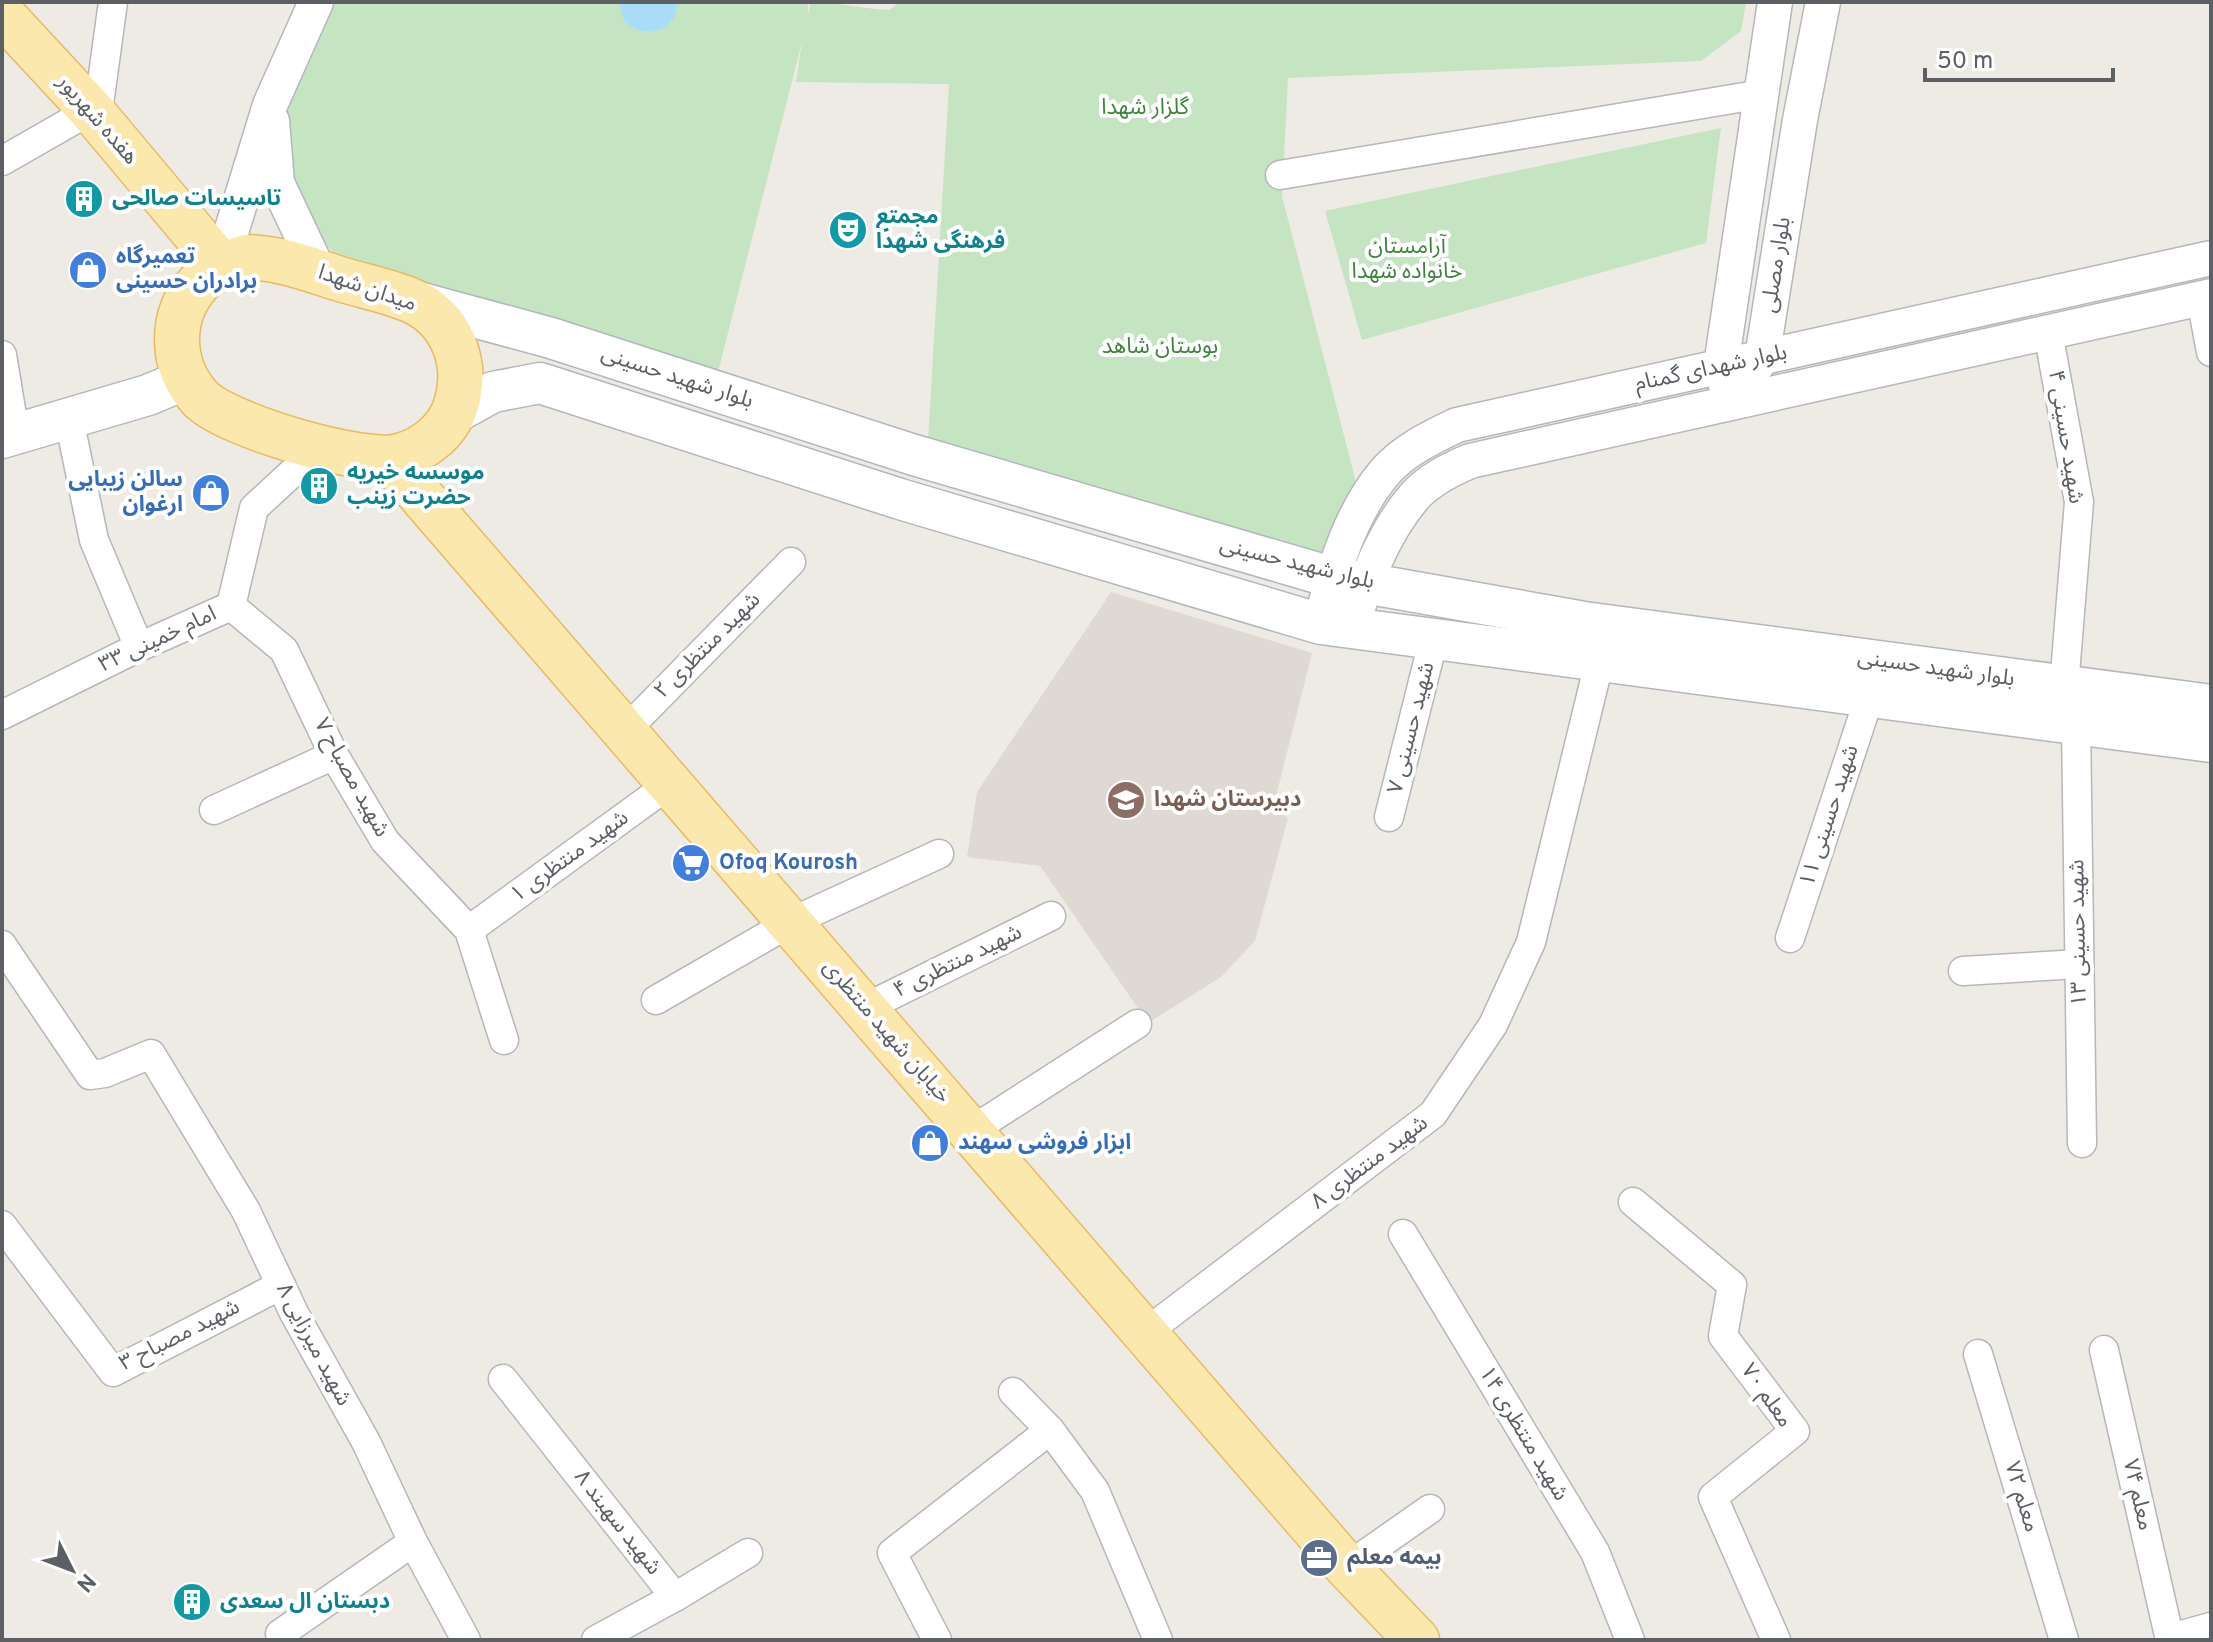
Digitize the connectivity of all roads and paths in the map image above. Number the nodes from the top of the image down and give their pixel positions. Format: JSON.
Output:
{"nodes":[{"id":1,"x":113,"y":2,"type":"edge"},
{"id":2,"x":316,"y":2,"type":"edge"},
{"id":3,"x":1775,"y":2,"type":"edge"},
{"id":4,"x":1823,"y":2,"type":"edge"},
{"id":5,"x":2,"y":14,"type":"edge"},
{"id":6,"x":1762,"y":94,"type":"junction"},
{"id":7,"x":270,"y":105,"type":"junction"},
{"id":8,"x":94,"y":114,"type":"junction"},
{"id":9,"x":2,"y":161,"type":"edge"},
{"id":10,"x":1280,"y":175,"type":"dead end"},
{"id":11,"x":2211,"y":258,"type":"edge"},
{"id":12,"x":221,"y":265,"type":"junction"},
{"id":13,"x":319,"y":272,"type":"junction"},
{"id":14,"x":2206,"y":297,"type":"edge"},
{"id":15,"x":411,"y":300,"type":"junction"},
{"id":16,"x":2048,"y":332,"type":"junction"},
{"id":17,"x":551,"y":338,"type":"junction"},
{"id":18,"x":2211,"y":352,"type":"edge"},
{"id":19,"x":2,"y":355,"type":"edge"},
{"id":20,"x":1762,"y":358,"type":"junction"},
{"id":21,"x":1721,"y":366,"type":"junction"},
{"id":22,"x":186,"y":379,"type":"junction"},
{"id":23,"x":540,"y":383,"type":"junction"},
{"id":24,"x":1730,"y":403,"type":"junction"},
{"id":25,"x":453,"y":414,"type":"junction"},
{"id":26,"x":69,"y":419,"type":"junction"},
{"id":27,"x":8,"y":436,"type":"edge"},
{"id":28,"x":319,"y":448,"type":"junction"},
{"id":29,"x":389,"y":459,"type":"junction"},
{"id":30,"x":791,"y":562,"type":"dead end"},
{"id":31,"x":1348,"y":580,"type":"junction"},
{"id":32,"x":231,"y":606,"type":"junction"},
{"id":33,"x":1336,"y":626,"type":"junction"},
{"id":34,"x":1434,"y":638,"type":"junction"},
{"id":35,"x":139,"y":647,"type":"junction"},
{"id":36,"x":1600,"y":659,"type":"junction"},
{"id":37,"x":2064,"y":686,"type":"junction"},
{"id":38,"x":1870,"y":695,"type":"junction"},
{"id":39,"x":2211,"y":705,"type":"edge"},
{"id":40,"x":2,"y":715,"type":"edge"},
{"id":41,"x":2076,"y":723,"type":"junction"},
{"id":42,"x":625,"y":731,"type":"junction"},
{"id":43,"x":2211,"y":742,"type":"edge"},
{"id":44,"x":334,"y":755,"type":"junction"},
{"id":45,"x":671,"y":783,"type":"junction"},
{"id":46,"x":214,"y":810,"type":"dead end"},
{"id":47,"x":1389,"y":817,"type":"dead end"},
{"id":48,"x":939,"y":854,"type":"dead end"},
{"id":49,"x":1051,"y":916,"type":"dead end"},
{"id":50,"x":791,"y":922,"type":"junction"},
{"id":51,"x":469,"y":930,"type":"junction"},
{"id":52,"x":1790,"y":938,"type":"dead end"},
{"id":53,"x":2,"y":945,"type":"edge"},
{"id":54,"x":2079,"y":964,"type":"junction"},
{"id":55,"x":1963,"y":971,"type":"dead end"},
{"id":56,"x":656,"y":1000,"type":"dead end"},
{"id":57,"x":865,"y":1008,"type":"junction"},
{"id":58,"x":1137,"y":1024,"type":"dead end"},
{"id":59,"x":504,"y":1040,"type":"dead end"},
{"id":60,"x":971,"y":1131,"type":"junction"},
{"id":61,"x":2082,"y":1143,"type":"dead end"},
{"id":62,"x":1633,"y":1202,"type":"dead end"},
{"id":63,"x":2,"y":1225,"type":"edge"},
{"id":64,"x":1403,"y":1234,"type":"dead end"},
{"id":65,"x":281,"y":1285,"type":"junction"},
{"id":66,"x":1145,"y":1333,"type":"junction"},
{"id":67,"x":2104,"y":1350,"type":"dead end"},
{"id":68,"x":1978,"y":1354,"type":"dead end"},
{"id":69,"x":503,"y":1379,"type":"dead end"},
{"id":70,"x":1013,"y":1392,"type":"dead end"},
{"id":71,"x":1050,"y":1430,"type":"junction"},
{"id":72,"x":1430,"y":1509,"type":"dead end"},
{"id":73,"x":413,"y":1542,"type":"junction"},
{"id":74,"x":748,"y":1553,"type":"dead end"},
{"id":75,"x":1347,"y":1567,"type":"junction"},
{"id":76,"x":675,"y":1597,"type":"junction"},
{"id":77,"x":2211,"y":1630,"type":"edge"},
{"id":78,"x":280,"y":1634,"type":"dead end"},
{"id":79,"x":466,"y":1640,"type":"edge"},
{"id":80,"x":596,"y":1640,"type":"edge"},
{"id":81,"x":937,"y":1640,"type":"edge"},
{"id":82,"x":1158,"y":1640,"type":"edge"},
{"id":83,"x":1417,"y":1640,"type":"edge"},
{"id":84,"x":1630,"y":1640,"type":"edge"},
{"id":85,"x":1776,"y":1640,"type":"edge"},
{"id":86,"x":2064,"y":1640,"type":"edge"},
{"id":87,"x":2172,"y":1640,"type":"edge"}],
"edges":[{"from":1,"to":8,"type":"street"},
{"from":2,"to":7,"type":"street"},
{"from":3,"to":6,"type":"street","name":"بلوار مصلی"},
{"from":4,"to":20,"type":"street","name":"بلوار مصلی"},
{"from":5,"to":8,"type":"main road","name":"هفده شهریور"},
{"from":6,"to":10,"type":"street"},
{"from":6,"to":21,"type":"street","name":"بلوار مصلی"},
{"from":7,"to":12,"type":"street"},
{"from":7,"to":13,"type":"street"},
{"from":8,"to":9,"type":"street"},
{"from":8,"to":12,"type":"main road","name":"هفده شهریور"},
{"from":11,"to":20,"type":"street","name":"بلوار شهدای گمنام"},
{"from":12,"to":13,"type":"main road","name":"میدان شهدا"},
{"from":12,"to":22,"type":"main road"},
{"from":13,"to":15,"type":"main road","name":"میدان شهدا"},
{"from":14,"to":16,"type":"street","name":"بلوار شهدای گمنام"},
{"from":14,"to":18,"type":"street"},
{"from":15,"to":17,"type":"main road","name":"بلوار شهید حسینی"},
{"from":15,"to":25,"type":"main road","name":"میدان شهدا"},
{"from":16,"to":24,"type":"street","name":"بلوار شهدای گمنام"},
{"from":16,"to":37,"type":"street","name":"شهید حسینی ۴"},
{"from":17,"to":23,"type":"main road"},
{"from":17,"to":31,"type":"main road","name":"بلوار شهید حسینی"},
{"from":19,"to":27,"type":"street"},
{"from":20,"to":21,"type":"street","name":"بلوار شهدای گمنام"},
{"from":20,"to":24,"type":"street","name":"بلوار مصلی"},
{"from":21,"to":24,"type":"street","name":"بلوار مصلی"},
{"from":21,"to":31,"type":"street","name":"بلوار شهدای گمنام"},
{"from":22,"to":26,"type":"main road"},
{"from":22,"to":28,"type":"main road"},
{"from":23,"to":25,"type":"main road","name":"بلوار شهید حسینی"},
{"from":23,"to":33,"type":"main road","name":"بلوار شهید حسینی"},
{"from":24,"to":31,"type":"street","name":"بلوار شهدای گمنام"},
{"from":25,"to":29,"type":"main road"},
{"from":26,"to":27,"type":"main road"},
{"from":26,"to":35,"type":"street"},
{"from":28,"to":29,"type":"main road"},
{"from":28,"to":32,"type":"street","name":"امام خمینی ۳۳"},
{"from":29,"to":42,"type":"main road","name":"خیابان شهید منتظری"},
{"from":30,"to":42,"type":"street","name":"شهید منتظری ۲"},
{"from":31,"to":33,"type":"street","name":"بلوار شهدای گمنام"},
{"from":31,"to":37,"type":"main road","name":"بلوار شهید حسینی"},
{"from":32,"to":35,"type":"street","name":"امام خمینی ۳۳"},
{"from":32,"to":44,"type":"street","name":"شهید مصباح ۷"},
{"from":33,"to":34,"type":"main road","name":"بلوار شهید حسینی"},
{"from":34,"to":36,"type":"main road","name":"بلوار شهید حسینی"},
{"from":34,"to":47,"type":"street","name":"شهید حسینی ۷"},
{"from":35,"to":40,"type":"street","name":"امام خمینی ۳۳"},
{"from":36,"to":38,"type":"main road","name":"بلوار شهید حسینی"},
{"from":36,"to":66,"type":"street","name":"شهید منتظری ۸"},
{"from":37,"to":39,"type":"main road","name":"بلوار شهید حسینی"},
{"from":38,"to":41,"type":"main road","name":"بلوار شهید حسینی"},
{"from":38,"to":52,"type":"street","name":"شهید حسینی ۱۱"},
{"from":41,"to":43,"type":"main road","name":"بلوار شهید حسینی"},
{"from":41,"to":54,"type":"street","name":"شهید حسینی ۱۳"},
{"from":42,"to":45,"type":"main road","name":"خیابان شهید منتظری"},
{"from":44,"to":46,"type":"street"},
{"from":44,"to":51,"type":"street","name":"شهید مصباح ۷"},
{"from":45,"to":50,"type":"main road","name":"خیابان شهید منتظری"},
{"from":45,"to":51,"type":"street","name":"شهید منتظری ۱"},
{"from":48,"to":50,"type":"street"},
{"from":49,"to":57,"type":"street","name":"شهید منتظری ۴"},
{"from":50,"to":56,"type":"street"},
{"from":50,"to":57,"type":"main road","name":"خیابان شهید منتظری"},
{"from":51,"to":59,"type":"street","name":"شهید مصباح ۷"},
{"from":53,"to":65,"type":"street","name":"شهید میرزایی ۸"},
{"from":54,"to":55,"type":"street"},
{"from":54,"to":61,"type":"street","name":"شهید حسینی ۱۳"},
{"from":57,"to":60,"type":"main road","name":"خیابان شهید منتظری"},
{"from":58,"to":60,"type":"street"},
{"from":60,"to":66,"type":"main road","name":"خیابان شهید منتظری"},
{"from":62,"to":85,"type":"street","name":"معلم ۷۰"},
{"from":63,"to":65,"type":"street","name":"شهید مصباح ۳"},
{"from":64,"to":84,"type":"street","name":"شهید منتظری ۱۴"},
{"from":65,"to":73,"type":"street","name":"شهید میرزایی ۸"},
{"from":66,"to":75,"type":"main road","name":"خیابان شهید منتظری"},
{"from":67,"to":87,"type":"street","name":"معلم ۷۴"},
{"from":68,"to":86,"type":"street","name":"معلم ۷۲"},
{"from":69,"to":76,"type":"street","name":"شهید سهبند ۸"},
{"from":70,"to":71,"type":"street"},
{"from":71,"to":81,"type":"street"},
{"from":71,"to":82,"type":"street"},
{"from":72,"to":75,"type":"street"},
{"from":73,"to":78,"type":"street"},
{"from":73,"to":79,"type":"street","name":"شهید میرزایی ۸"},
{"from":74,"to":76,"type":"street"},
{"from":75,"to":83,"type":"main road","name":"خیابان شهید منتظری"},
{"from":76,"to":80,"type":"street","name":"شهید سهبند ۸"},
{"from":77,"to":87,"type":"street"}]}
